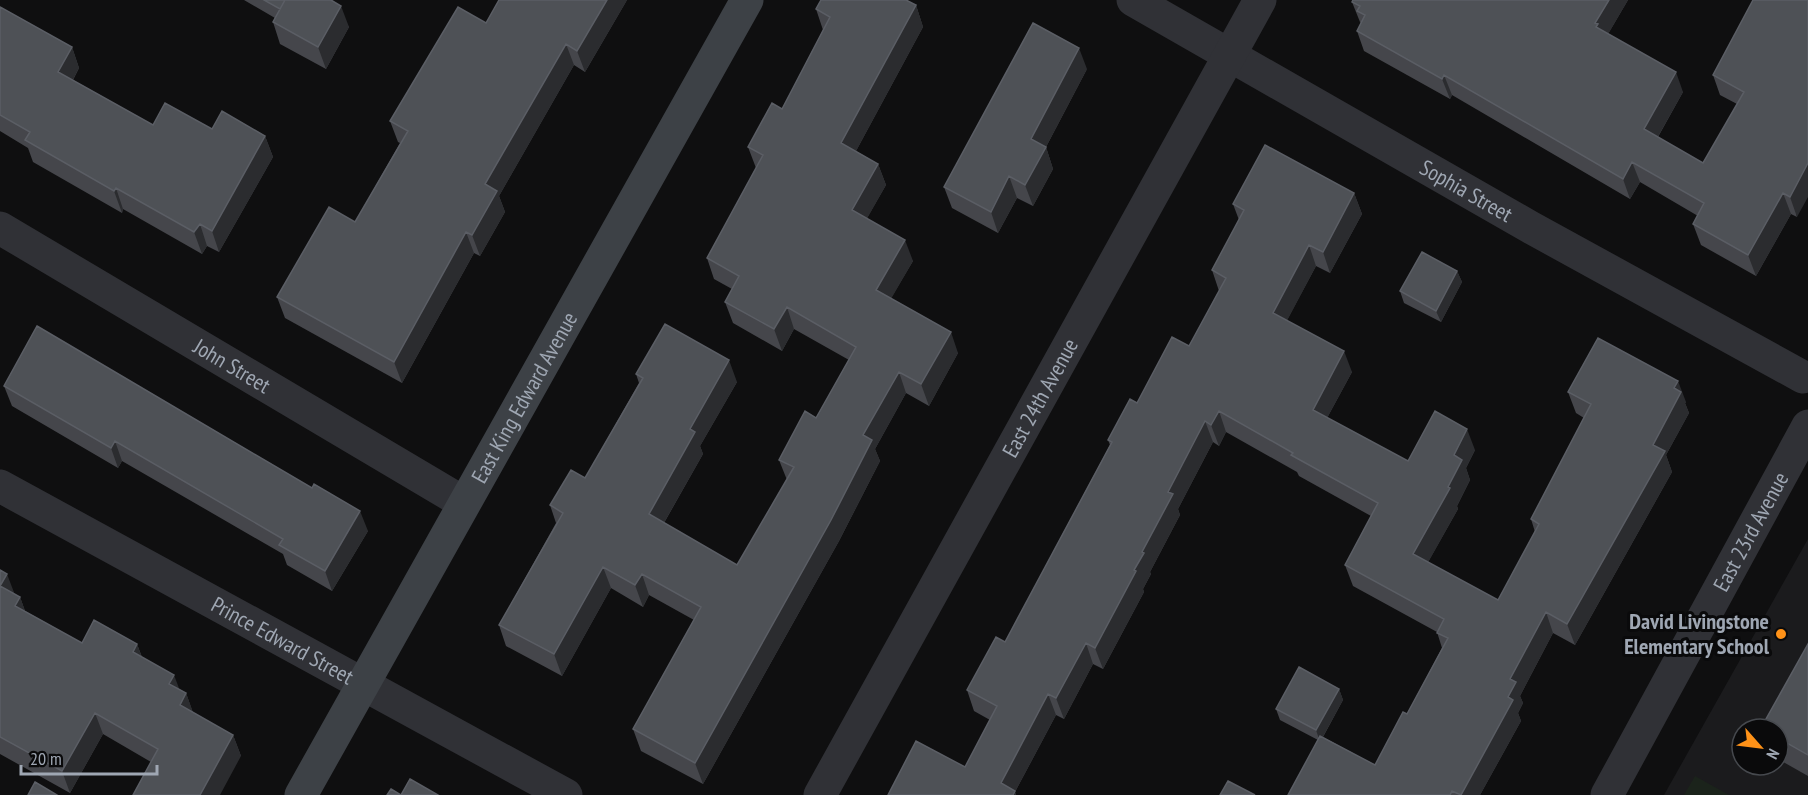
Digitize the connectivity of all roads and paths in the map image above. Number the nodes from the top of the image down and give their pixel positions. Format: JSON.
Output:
{"nodes":[{"id":1,"x":747,"y":0,"type":"edge"},
{"id":2,"x":1133,"y":0,"type":"edge"},
{"id":3,"x":1260,"y":0,"type":"edge"},
{"id":4,"x":1230,"y":55,"type":"junction"},
{"id":5,"x":0,"y":228,"type":"edge"},
{"id":6,"x":1805,"y":373,"type":"edge"},
{"id":7,"x":1808,"y":413,"type":"edge"},
{"id":8,"x":1808,"y":426,"type":"edge"},
{"id":9,"x":0,"y":486,"type":"edge"},
{"id":10,"x":464,"y":503,"type":"junction"},
{"id":11,"x":363,"y":685,"type":"junction"},
{"id":12,"x":301,"y":795,"type":"edge"},
{"id":13,"x":566,"y":795,"type":"edge"},
{"id":14,"x":820,"y":795,"type":"edge"},
{"id":15,"x":1607,"y":795,"type":"edge"}],
"edges":[{"from":1,"to":10,"type":"main road","name":"East King Edward Avenue"},
{"from":2,"to":4,"type":"street","name":"Sophia Street"},
{"from":3,"to":4,"type":"street","name":"East 24th Avenue"},
{"from":4,"to":6,"type":"street","name":"Sophia Street"},
{"from":4,"to":14,"type":"street","name":"East 24th Avenue"},
{"from":5,"to":10,"type":"street","name":"John Street"},
{"from":6,"to":7,"type":"street"},
{"from":8,"to":15,"type":"street","name":"East 23rd Avenue"},
{"from":9,"to":11,"type":"street","name":"Prince Edward Street"},
{"from":10,"to":11,"type":"main road","name":"East King Edward Avenue"},
{"from":11,"to":12,"type":"main road","name":"East King Edward Avenue"},
{"from":11,"to":13,"type":"street","name":"Prince Edward Street"}]}
